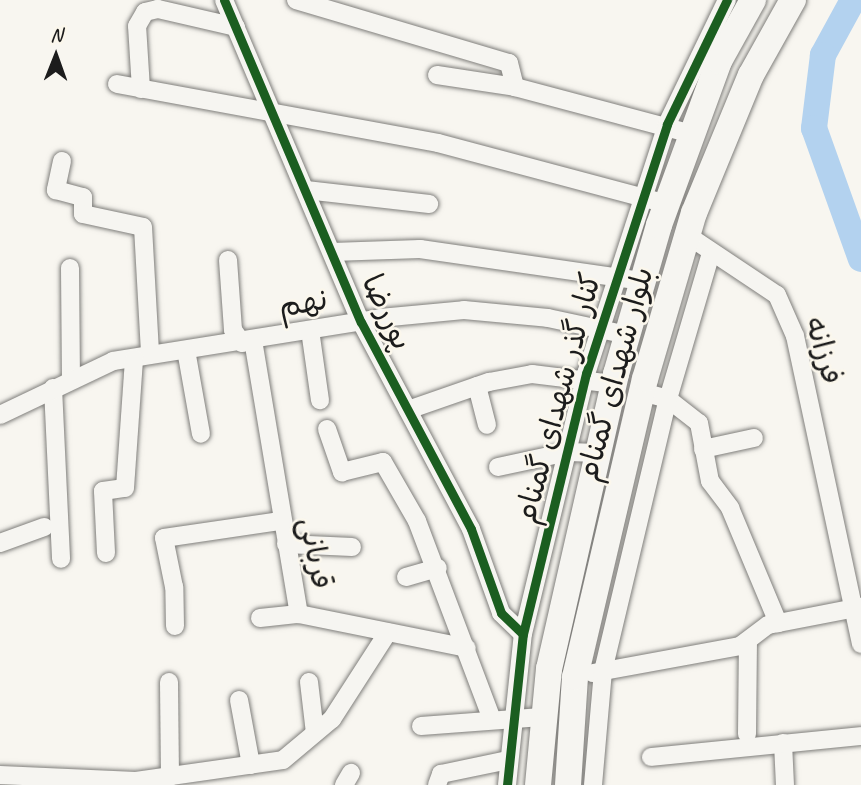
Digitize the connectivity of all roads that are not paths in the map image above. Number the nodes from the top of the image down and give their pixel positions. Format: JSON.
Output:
{"nodes":[{"id":1,"x":224,"y":0,"type":"edge"},
{"id":2,"x":296,"y":0,"type":"edge"},
{"id":3,"x":727,"y":0,"type":"edge"},
{"id":4,"x":753,"y":0,"type":"edge"},
{"id":5,"x":793,"y":0,"type":"edge"},
{"id":6,"x":236,"y":27,"type":"junction"},
{"id":7,"x":436,"y":75,"type":"dead end"},
{"id":8,"x":117,"y":84,"type":"dead end"},
{"id":9,"x":515,"y":87,"type":"junction"},
{"id":10,"x":141,"y":89,"type":"junction"},
{"id":11,"x":274,"y":114,"type":"junction"},
{"id":12,"x":667,"y":124,"type":"junction"},
{"id":13,"x":692,"y":134,"type":"junction"},
{"id":14,"x":62,"y":162,"type":"dead end"},
{"id":15,"x":306,"y":190,"type":"junction"},
{"id":16,"x":640,"y":197,"type":"junction"},
{"id":17,"x":429,"y":204,"type":"dead end"},
{"id":18,"x":667,"y":204,"type":"junction"},
{"id":19,"x":691,"y":224,"type":"junction"},
{"id":20,"x":332,"y":252,"type":"junction"},
{"id":21,"x":711,"y":253,"type":"junction"},
{"id":22,"x":228,"y":261,"type":"dead end"},
{"id":23,"x":70,"y":268,"type":"dead end"},
{"id":24,"x":616,"y":277,"type":"junction"},
{"id":25,"x":643,"y":281,"type":"junction"},
{"id":26,"x":361,"y":322,"type":"junction"},
{"id":27,"x":598,"y":329,"type":"junction"},
{"id":28,"x":310,"y":330,"type":"junction"},
{"id":29,"x":627,"y":335,"type":"junction"},
{"id":30,"x":247,"y":342,"type":"junction"},
{"id":31,"x":186,"y":350,"type":"junction"},
{"id":32,"x":142,"y":356,"type":"junction"},
{"id":33,"x":71,"y":379,"type":"junction"},
{"id":34,"x":584,"y":379,"type":"junction"},
{"id":35,"x":614,"y":384,"type":"junction"},
{"id":36,"x":477,"y":386,"type":"junction"},
{"id":37,"x":53,"y":388,"type":"junction"},
{"id":38,"x":642,"y":392,"type":"junction"},
{"id":39,"x":668,"y":399,"type":"junction"},
{"id":40,"x":320,"y":400,"type":"dead end"},
{"id":41,"x":408,"y":410,"type":"junction"},
{"id":42,"x":0,"y":415,"type":"edge"},
{"id":43,"x":487,"y":425,"type":"dead end"},
{"id":44,"x":327,"y":429,"type":"dead end"},
{"id":45,"x":201,"y":434,"type":"dead end"},
{"id":46,"x":754,"y":438,"type":"dead end"},
{"id":47,"x":703,"y":449,"type":"junction"},
{"id":48,"x":568,"y":452,"type":"junction"},
{"id":49,"x":598,"y":453,"type":"junction"},
{"id":50,"x":498,"y":467,"type":"dead end"},
{"id":51,"x":281,"y":521,"type":"junction"},
{"id":52,"x":44,"y":527,"type":"dead end"},
{"id":53,"x":607,"y":532,"type":"junction"},
{"id":54,"x":634,"y":538,"type":"junction"},
{"id":55,"x":0,"y":543,"type":"edge"},
{"id":56,"x":286,"y":544,"type":"junction"},
{"id":57,"x":352,"y":547,"type":"dead end"},
{"id":58,"x":106,"y":553,"type":"dead end"},
{"id":59,"x":61,"y":559,"type":"dead end"},
{"id":60,"x":439,"y":568,"type":"junction"},
{"id":61,"x":406,"y":577,"type":"dead end"},
{"id":62,"x":858,"y":608,"type":"edge"},
{"id":63,"x":299,"y":614,"type":"junction"},
{"id":64,"x":260,"y":618,"type":"dead end"},
{"id":65,"x":778,"y":623,"type":"junction"},
{"id":66,"x":175,"y":626,"type":"dead end"},
{"id":67,"x":388,"y":632,"type":"junction"},
{"id":68,"x":523,"y":634,"type":"junction"},
{"id":69,"x":747,"y":641,"type":"junction"},
{"id":70,"x":861,"y":644,"type":"edge"},
{"id":71,"x":467,"y":648,"type":"junction"},
{"id":72,"x":603,"y":671,"type":"junction"},
{"id":73,"x":575,"y":677,"type":"junction"},
{"id":74,"x":169,"y":682,"type":"dead end"},
{"id":75,"x":309,"y":682,"type":"dead end"},
{"id":76,"x":239,"y":700,"type":"dead end"},
{"id":77,"x":512,"y":717,"type":"junction"},
{"id":78,"x":542,"y":717,"type":"junction"},
{"id":79,"x":492,"y":719,"type":"junction"},
{"id":80,"x":421,"y":726,"type":"dead end"},
{"id":81,"x":315,"y":733,"type":"junction"},
{"id":82,"x":747,"y":734,"type":"dead end"},
{"id":83,"x":861,"y":736,"type":"edge"},
{"id":84,"x":783,"y":743,"type":"junction"},
{"id":85,"x":651,"y":757,"type":"dead end"},
{"id":86,"x":508,"y":760,"type":"junction"},
{"id":87,"x":251,"y":765,"type":"junction"},
{"id":88,"x":0,"y":775,"type":"edge"},
{"id":89,"x":170,"y":777,"type":"junction"},
{"id":90,"x":47,"y":781,"type":"edge"},
{"id":91,"x":136,"y":783,"type":"edge"},
{"id":92,"x":437,"y":785,"type":"edge"},
{"id":93,"x":507,"y":785,"type":"edge"},
{"id":94,"x":538,"y":785,"type":"edge"},
{"id":95,"x":568,"y":785,"type":"edge"},
{"id":96,"x":593,"y":785,"type":"edge"},
{"id":97,"x":785,"y":785,"type":"edge"}],
"edges":[{"from":1,"to":6,"type":"street","name":"پوررضا"},
{"from":2,"to":9,"type":"street"},
{"from":3,"to":12,"type":"street","name":"کنار گذر شهدای گمنام"},
{"from":4,"to":13,"type":"highway","name":"بلوار شهدای گمنام"},
{"from":5,"to":19,"type":"highway","name":"بلوار شهدای گمنام"},
{"from":6,"to":10,"type":"street"},
{"from":6,"to":11,"type":"street","name":"پوررضا"},
{"from":7,"to":9,"type":"street"},
{"from":8,"to":10,"type":"street"},
{"from":9,"to":12,"type":"street"},
{"from":10,"to":11,"type":"street"},
{"from":11,"to":15,"type":"street","name":"پوررضا"},
{"from":11,"to":16,"type":"street"},
{"from":12,"to":13,"type":"street"},
{"from":12,"to":16,"type":"street","name":"کنار گذر شهدای گمنام"},
{"from":13,"to":18,"type":"highway","name":"بلوار شهدای گمنام"},
{"from":14,"to":32,"type":"street"},
{"from":15,"to":17,"type":"street"},
{"from":15,"to":20,"type":"street","name":"پوررضا"},
{"from":16,"to":18,"type":"street"},
{"from":16,"to":24,"type":"street","name":"کنار گذر شهدای گمنام"},
{"from":18,"to":19,"type":"highway"},
{"from":18,"to":25,"type":"highway","name":"بلوار شهدای گمنام"},
{"from":19,"to":21,"type":"street","name":"فرزانه"},
{"from":19,"to":38,"type":"highway","name":"بلوار شهدای گمنام"},
{"from":20,"to":24,"type":"street"},
{"from":20,"to":26,"type":"street","name":"پوررضا"},
{"from":21,"to":39,"type":"street"},
{"from":21,"to":62,"type":"street","name":"فرزانه"},
{"from":22,"to":30,"type":"street","name":"قربانی"},
{"from":23,"to":33,"type":"street"},
{"from":24,"to":25,"type":"street"},
{"from":24,"to":27,"type":"street","name":"کنار گذر شهدای گمنام"},
{"from":25,"to":29,"type":"highway","name":"بلوار شهدای گمنام"},
{"from":26,"to":27,"type":"street","name":"نهم"},
{"from":26,"to":28,"type":"street","name":"نهم"},
{"from":26,"to":41,"type":"street","name":"پوررضا"},
{"from":27,"to":29,"type":"street","name":"نهم"},
{"from":27,"to":34,"type":"street","name":"کنار گذر شهدای گمنام"},
{"from":28,"to":30,"type":"street","name":"نهم"},
{"from":28,"to":40,"type":"street"},
{"from":29,"to":35,"type":"highway","name":"بلوار شهدای گمنام"},
{"from":30,"to":31,"type":"street","name":"نهم"},
{"from":30,"to":51,"type":"street","name":"قربانی"},
{"from":31,"to":32,"type":"street","name":"نهم"},
{"from":31,"to":45,"type":"street"},
{"from":32,"to":33,"type":"street","name":"نهم"},
{"from":32,"to":58,"type":"street"},
{"from":33,"to":37,"type":"street","name":"نهم"},
{"from":34,"to":35,"type":"street"},
{"from":34,"to":36,"type":"street"},
{"from":34,"to":48,"type":"street","name":"کنار گذر شهدای گمنام"},
{"from":35,"to":49,"type":"highway","name":"بلوار شهدای گمنام"},
{"from":36,"to":41,"type":"street"},
{"from":36,"to":43,"type":"street"},
{"from":37,"to":42,"type":"street","name":"نهم"},
{"from":37,"to":59,"type":"street"},
{"from":38,"to":39,"type":"street"},
{"from":38,"to":53,"type":"highway","name":"بلوار شهدای گمنام"},
{"from":39,"to":47,"type":"street"},
{"from":39,"to":54,"type":"street"},
{"from":41,"to":68,"type":"street","name":"پوررضا"},
{"from":44,"to":60,"type":"street"},
{"from":46,"to":47,"type":"street"},
{"from":47,"to":65,"type":"street"},
{"from":48,"to":49,"type":"street"},
{"from":48,"to":50,"type":"street"},
{"from":48,"to":68,"type":"street","name":"کنار گذر شهدای گمنام"},
{"from":49,"to":78,"type":"highway","name":"بلوار شهدای گمنام"},
{"from":51,"to":56,"type":"street","name":"قربانی"},
{"from":51,"to":66,"type":"street"},
{"from":52,"to":55,"type":"street"},
{"from":53,"to":54,"type":"street"},
{"from":53,"to":73,"type":"highway","name":"بلوار شهدای گمنام"},
{"from":54,"to":72,"type":"street"},
{"from":56,"to":57,"type":"street"},
{"from":56,"to":63,"type":"street","name":"قربانی"},
{"from":60,"to":61,"type":"street"},
{"from":60,"to":71,"type":"street"},
{"from":62,"to":65,"type":"street"},
{"from":62,"to":70,"type":"street","name":"فرزانه"},
{"from":63,"to":64,"type":"street"},
{"from":63,"to":67,"type":"street","name":"قربانی"},
{"from":65,"to":69,"type":"street"},
{"from":67,"to":71,"type":"street","name":"قربانی"},
{"from":67,"to":81,"type":"street"},
{"from":68,"to":77,"type":"street","name":"کنار گذر شهدای گمنام"},
{"from":69,"to":72,"type":"street"},
{"from":69,"to":82,"type":"street"},
{"from":71,"to":79,"type":"street"},
{"from":72,"to":73,"type":"street"},
{"from":72,"to":96,"type":"street"},
{"from":73,"to":95,"type":"highway","name":"بلوار شهدای گمنام"},
{"from":74,"to":89,"type":"street"},
{"from":75,"to":81,"type":"street"},
{"from":76,"to":87,"type":"street"},
{"from":77,"to":78,"type":"street"},
{"from":77,"to":79,"type":"street"},
{"from":77,"to":86,"type":"street","name":"کنار گذر شهدای گمنام"},
{"from":78,"to":94,"type":"highway","name":"بلوار شهدای گمنام"},
{"from":79,"to":80,"type":"street"},
{"from":81,"to":87,"type":"street"},
{"from":83,"to":84,"type":"street"},
{"from":84,"to":85,"type":"street"},
{"from":84,"to":97,"type":"street"},
{"from":86,"to":92,"type":"street"},
{"from":86,"to":93,"type":"street","name":"کنار گذر شهدای گمنام"},
{"from":87,"to":89,"type":"street"},
{"from":88,"to":90,"type":"street"},
{"from":89,"to":91,"type":"street"},
{"from":90,"to":91,"type":"street"}]}
